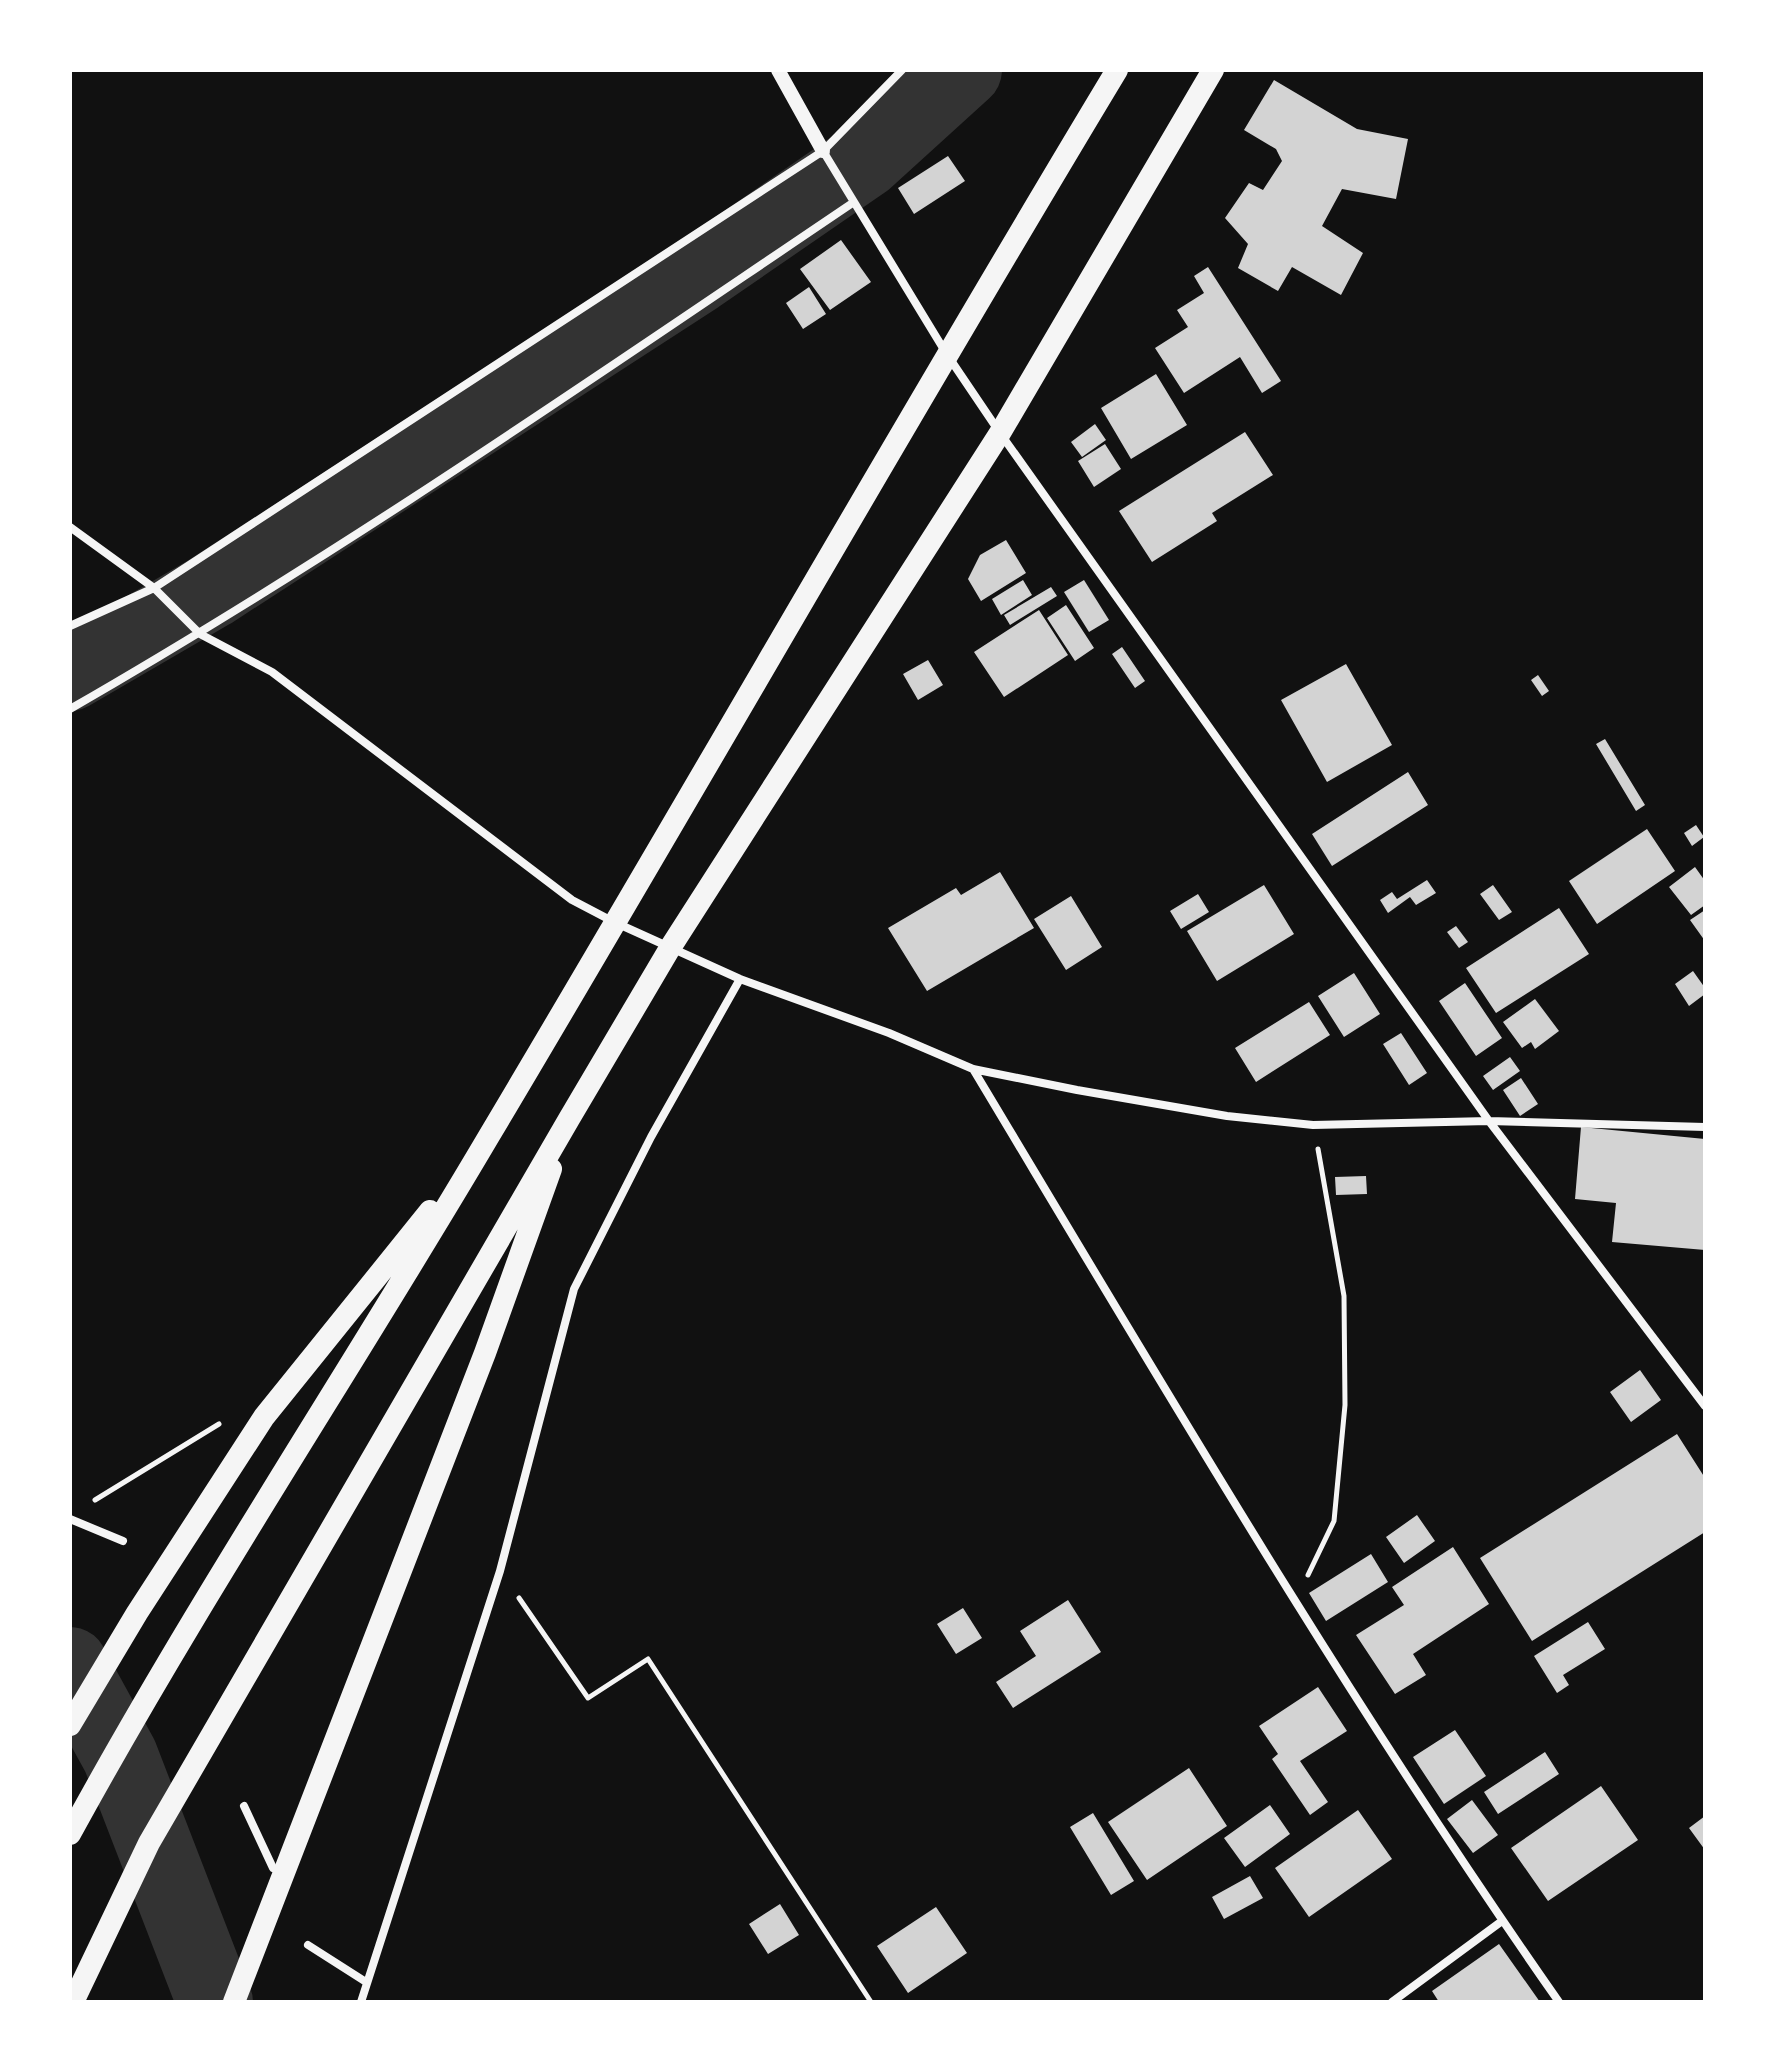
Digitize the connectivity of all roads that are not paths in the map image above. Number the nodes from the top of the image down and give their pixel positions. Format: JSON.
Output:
{"nodes":[{"id":1,"x":778,"y":70,"type":"edge"},
{"id":2,"x":902,"y":70,"type":"edge"},
{"id":3,"x":1117,"y":70,"type":"edge"},
{"id":4,"x":1213,"y":70,"type":"edge"},
{"id":5,"x":823,"y":151,"type":"junction"},
{"id":6,"x":854,"y":202,"type":"junction"},
{"id":7,"x":946,"y":353,"type":"junction"},
{"id":8,"x":1000,"y":433,"type":"junction"},
{"id":9,"x":70,"y":527,"type":"edge"},
{"id":10,"x":154,"y":588,"type":"junction"},
{"id":11,"x":70,"y":626,"type":"edge"},
{"id":12,"x":200,"y":634,"type":"junction"},
{"id":13,"x":70,"y":709,"type":"edge"},
{"id":14,"x":614,"y":922,"type":"junction"},
{"id":15,"x":670,"y":948,"type":"junction"},
{"id":16,"x":740,"y":979,"type":"junction"},
{"id":17,"x":973,"y":1069,"type":"junction"},
{"id":18,"x":569,"y":1119,"type":"junction"},
{"id":19,"x":1489,"y":1121,"type":"junction"},
{"id":20,"x":1705,"y":1127,"type":"edge"},
{"id":21,"x":488,"y":1139,"type":"junction"},
{"id":22,"x":1705,"y":1406,"type":"edge"},
{"id":23,"x":70,"y":1519,"type":"edge"},
{"id":24,"x":123,"y":1541,"type":"dead end"},
{"id":25,"x":70,"y":1725,"type":"edge"},
{"id":26,"x":244,"y":1806,"type":"dead end"},
{"id":27,"x":70,"y":1834,"type":"edge"},
{"id":28,"x":273,"y":1868,"type":"dead end"},
{"id":29,"x":1502,"y":1921,"type":"junction"},
{"id":30,"x":308,"y":1945,"type":"dead end"},
{"id":31,"x":366,"y":1982,"type":"junction"},
{"id":32,"x":73,"y":2002,"type":"edge"},
{"id":33,"x":234,"y":2002,"type":"edge"},
{"id":34,"x":361,"y":2002,"type":"edge"},
{"id":35,"x":1392,"y":2002,"type":"edge"},
{"id":36,"x":1559,"y":2002,"type":"edge"}],
"edges":[{"from":1,"to":5,"type":"street"},
{"from":2,"to":5,"type":"street"},
{"from":3,"to":7,"type":"highway"},
{"from":4,"to":8,"type":"highway"},
{"from":5,"to":6,"type":"street"},
{"from":5,"to":10,"type":"street"},
{"from":6,"to":7,"type":"street"},
{"from":6,"to":12,"type":"street"},
{"from":7,"to":8,"type":"street"},
{"from":7,"to":14,"type":"highway"},
{"from":8,"to":15,"type":"highway"},
{"from":8,"to":19,"type":"street"},
{"from":9,"to":10,"type":"street"},
{"from":10,"to":11,"type":"street"},
{"from":10,"to":12,"type":"street"},
{"from":12,"to":13,"type":"street"},
{"from":12,"to":14,"type":"street"},
{"from":14,"to":15,"type":"street"},
{"from":14,"to":21,"type":"highway"},
{"from":15,"to":16,"type":"street"},
{"from":15,"to":18,"type":"highway"},
{"from":16,"to":17,"type":"street"},
{"from":16,"to":31,"type":"street"},
{"from":17,"to":19,"type":"street"},
{"from":17,"to":29,"type":"street"},
{"from":18,"to":32,"type":"highway"},
{"from":18,"to":33,"type":"highway"},
{"from":19,"to":20,"type":"street"},
{"from":19,"to":22,"type":"street"},
{"from":21,"to":25,"type":"highway"},
{"from":21,"to":27,"type":"highway"},
{"from":23,"to":24,"type":"street"},
{"from":26,"to":28,"type":"street"},
{"from":29,"to":35,"type":"street"},
{"from":29,"to":36,"type":"street"},
{"from":30,"to":31,"type":"street"},
{"from":31,"to":34,"type":"street"}]}
